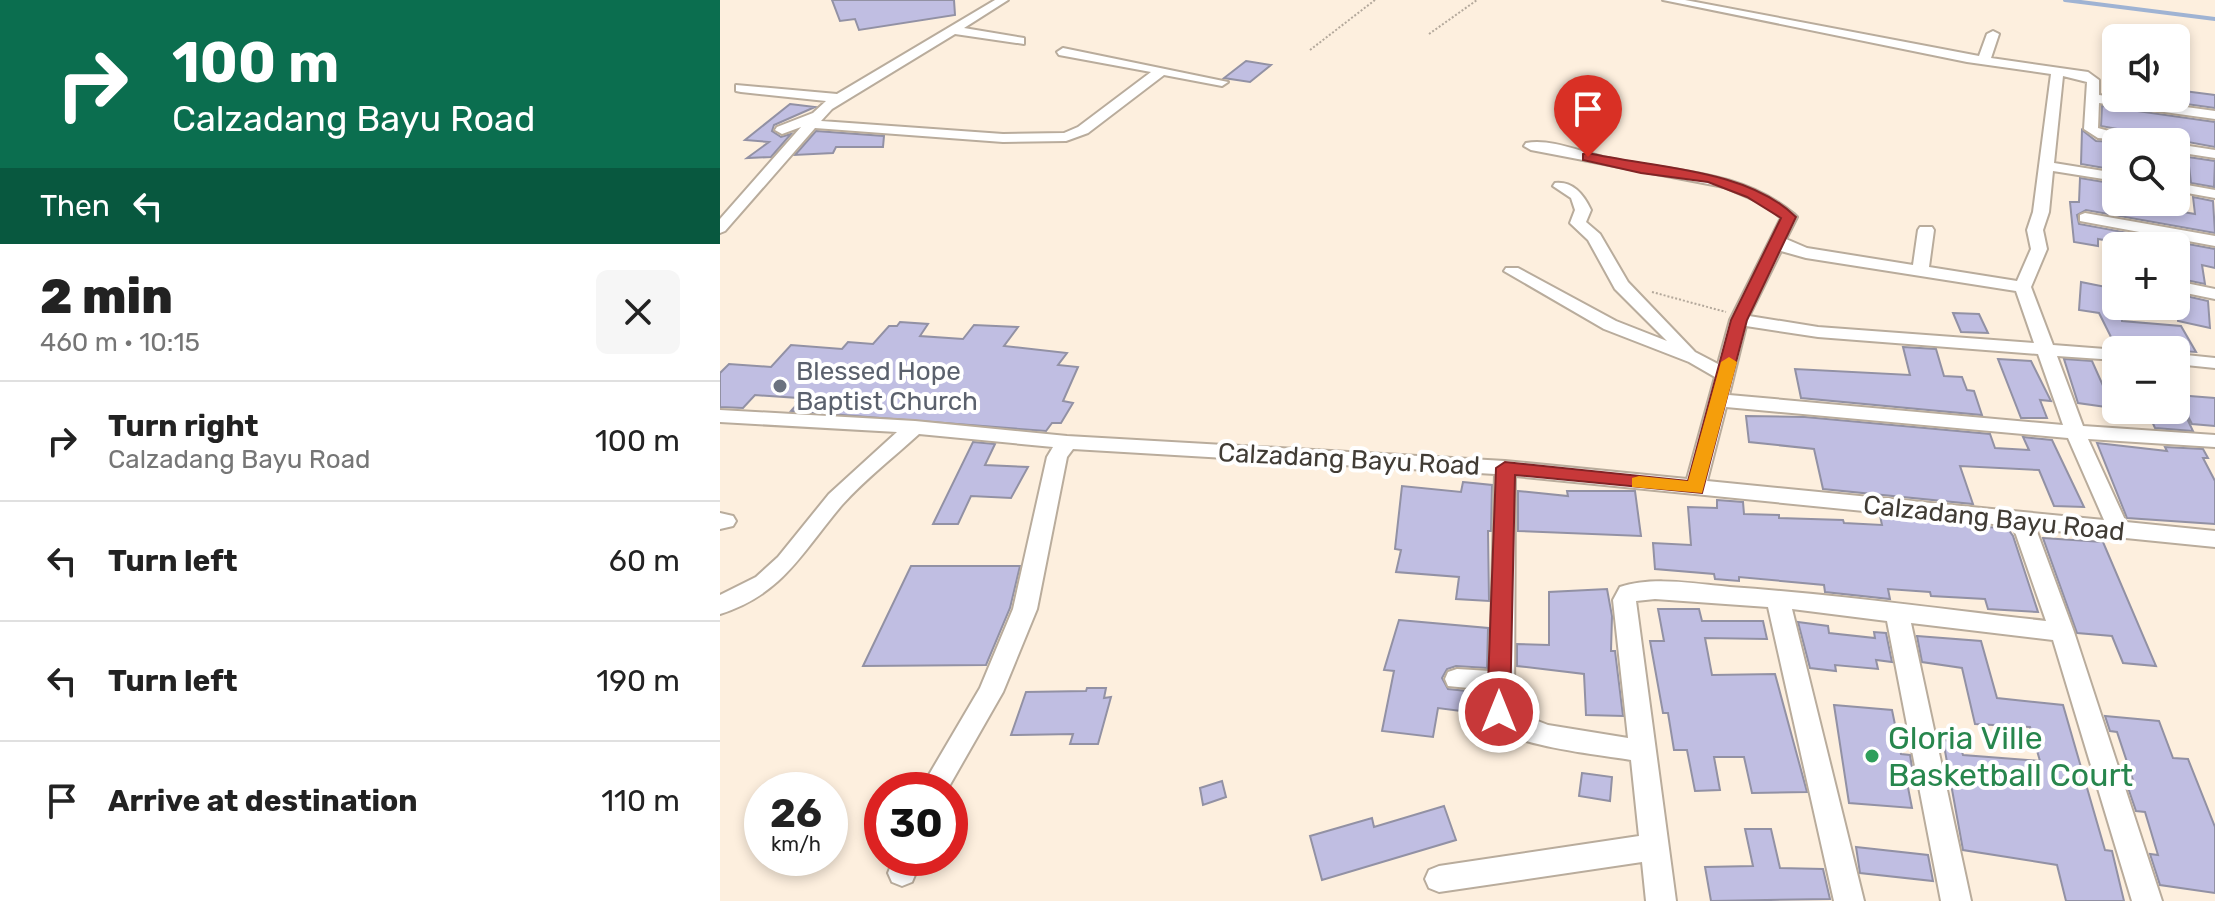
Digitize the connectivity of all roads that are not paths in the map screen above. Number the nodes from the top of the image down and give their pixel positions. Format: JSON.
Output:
{"nodes":[{"id":1,"x":1003,"y":0,"type":"edge"},
{"id":2,"x":1668,"y":0,"type":"edge"},
{"id":3,"x":1704,"y":3,"type":"edge"},
{"id":4,"x":954,"y":30,"type":"junction"},
{"id":5,"x":1993,"y":34,"type":"dead end"},
{"id":6,"x":1020,"y":41,"type":"dead end"},
{"id":7,"x":1063,"y":52,"type":"dead end"},
{"id":8,"x":1984,"y":60,"type":"junction"},
{"id":9,"x":1161,"y":71,"type":"junction"},
{"id":10,"x":2057,"y":72,"type":"junction"},
{"id":11,"x":1222,"y":82,"type":"dead end"},
{"id":12,"x":741,"y":88,"type":"dead end"},
{"id":13,"x":837,"y":98,"type":"junction"},
{"id":14,"x":2092,"y":98,"type":"junction"},
{"id":15,"x":2215,"y":115,"type":"edge"},
{"id":16,"x":817,"y":120,"type":"junction"},
{"id":17,"x":782,"y":130,"type":"dead end"},
{"id":18,"x":2102,"y":135,"type":"edge"},
{"id":19,"x":1531,"y":146,"type":"dead end"},
{"id":20,"x":2190,"y":150,"type":"edge"},
{"id":21,"x":2215,"y":154,"type":"edge"},
{"id":22,"x":2046,"y":166,"type":"junction"},
{"id":23,"x":2102,"y":175,"type":"edge"},
{"id":24,"x":1560,"y":186,"type":"dead end"},
{"id":25,"x":2190,"y":190,"type":"edge"},
{"id":26,"x":2215,"y":194,"type":"edge"},
{"id":27,"x":2085,"y":218,"type":"dead end"},
{"id":28,"x":720,"y":228,"type":"edge"},
{"id":29,"x":1926,"y":230,"type":"dead end"},
{"id":30,"x":1777,"y":240,"type":"junction"},
{"id":31,"x":2215,"y":241,"type":"edge"},
{"id":32,"x":1920,"y":270,"type":"junction"},
{"id":33,"x":1512,"y":271,"type":"dead end"},
{"id":34,"x":2023,"y":287,"type":"junction"},
{"id":35,"x":2190,"y":289,"type":"edge"},
{"id":36,"x":2215,"y":294,"type":"edge"},
{"id":37,"x":1739,"y":320,"type":"junction"},
{"id":38,"x":2043,"y":349,"type":"junction"},
{"id":39,"x":2102,"y":354,"type":"edge"},
{"id":40,"x":1695,"y":358,"type":"junction"},
{"id":41,"x":2190,"y":360,"type":"edge"},
{"id":42,"x":2215,"y":363,"type":"edge"},
{"id":43,"x":1726,"y":376,"type":"junction"},
{"id":44,"x":1719,"y":400,"type":"junction"},
{"id":45,"x":720,"y":416,"type":"edge"},
{"id":46,"x":915,"y":427,"type":"junction"},
{"id":47,"x":2075,"y":432,"type":"junction"},
{"id":48,"x":2215,"y":441,"type":"edge"},
{"id":49,"x":1067,"y":442,"type":"junction"},
{"id":50,"x":1505,"y":468,"type":"junction"},
{"id":51,"x":1695,"y":488,"type":"junction"},
{"id":52,"x":2022,"y":521,"type":"junction"},
{"id":53,"x":2119,"y":530,"type":"junction"},
{"id":54,"x":2215,"y":539,"type":"edge"},
{"id":55,"x":1778,"y":599,"type":"junction"},
{"id":56,"x":720,"y":605,"type":"edge"},
{"id":57,"x":1898,"y":615,"type":"junction"},
{"id":58,"x":2062,"y":632,"type":"junction"},
{"id":59,"x":1457,"y":679,"type":"dead end"},
{"id":60,"x":1498,"y":681,"type":"junction"},
{"id":61,"x":1642,"y":751,"type":"junction"},
{"id":62,"x":944,"y":772,"type":"edge"},
{"id":63,"x":1655,"y":847,"type":"junction"},
{"id":64,"x":1439,"y":879,"type":"dead end"},
{"id":65,"x":1661,"y":901,"type":"edge"},
{"id":66,"x":1849,"y":901,"type":"edge"},
{"id":67,"x":1956,"y":901,"type":"edge"},
{"id":68,"x":2147,"y":901,"type":"edge"}],
"edges":[{"from":1,"to":4,"type":"street"},
{"from":2,"to":3,"type":"street"},
{"from":3,"to":8,"type":"street"},
{"from":4,"to":6,"type":"street"},
{"from":4,"to":13,"type":"street"},
{"from":5,"to":8,"type":"street"},
{"from":7,"to":9,"type":"street"},
{"from":8,"to":10,"type":"street"},
{"from":9,"to":11,"type":"street"},
{"from":9,"to":16,"type":"street"},
{"from":10,"to":14,"type":"street"},
{"from":10,"to":22,"type":"street"},
{"from":12,"to":13,"type":"street"},
{"from":13,"to":16,"type":"street"},
{"from":14,"to":15,"type":"street"},
{"from":14,"to":18,"type":"street"},
{"from":16,"to":17,"type":"street"},
{"from":16,"to":28,"type":"street"},
{"from":19,"to":30,"type":"street"},
{"from":20,"to":21,"type":"street"},
{"from":22,"to":23,"type":"street"},
{"from":22,"to":34,"type":"street"},
{"from":24,"to":40,"type":"street"},
{"from":25,"to":26,"type":"street"},
{"from":27,"to":31,"type":"street"},
{"from":29,"to":32,"type":"street"},
{"from":30,"to":32,"type":"street"},
{"from":30,"to":37,"type":"street"},
{"from":32,"to":34,"type":"street"},
{"from":33,"to":40,"type":"street"},
{"from":34,"to":38,"type":"street"},
{"from":35,"to":36,"type":"street"},
{"from":37,"to":38,"type":"street"},
{"from":37,"to":43,"type":"street"},
{"from":38,"to":39,"type":"street"},
{"from":38,"to":47,"type":"street"},
{"from":40,"to":43,"type":"street"},
{"from":41,"to":42,"type":"street"},
{"from":43,"to":44,"type":"street"},
{"from":44,"to":47,"type":"street"},
{"from":44,"to":51,"type":"street"},
{"from":45,"to":46,"type":"street","name":"Calzadang Bayu Road"},
{"from":46,"to":49,"type":"street","name":"Calzadang Bayu Road"},
{"from":46,"to":56,"type":"street"},
{"from":47,"to":48,"type":"street"},
{"from":47,"to":53,"type":"street"},
{"from":49,"to":50,"type":"street","name":"Calzadang Bayu Road"},
{"from":49,"to":62,"type":"street"},
{"from":50,"to":51,"type":"street","name":"Calzadang Bayu Road"},
{"from":50,"to":60,"type":"street"},
{"from":51,"to":52,"type":"street","name":"Calzadang Bayu Road"},
{"from":52,"to":53,"type":"street","name":"Calzadang Bayu Road"},
{"from":52,"to":58,"type":"street"},
{"from":53,"to":54,"type":"street","name":"Calzadang Bayu Road"},
{"from":55,"to":57,"type":"street"},
{"from":55,"to":61,"type":"street"},
{"from":55,"to":66,"type":"street"},
{"from":57,"to":58,"type":"street"},
{"from":57,"to":67,"type":"street"},
{"from":58,"to":68,"type":"street"},
{"from":59,"to":60,"type":"street"},
{"from":60,"to":61,"type":"street"},
{"from":61,"to":63,"type":"street"},
{"from":63,"to":64,"type":"street"},
{"from":63,"to":65,"type":"street"}]}
